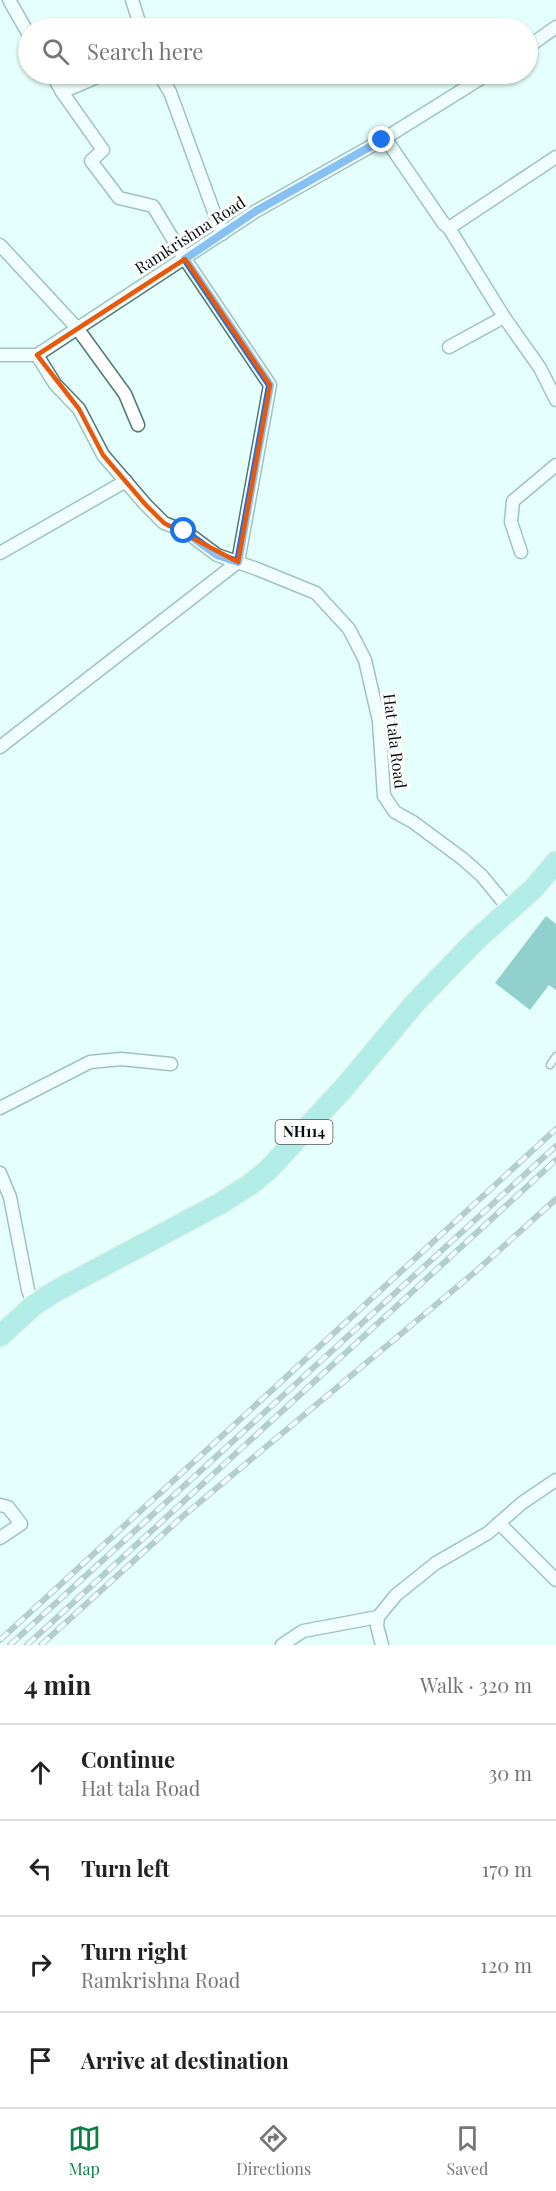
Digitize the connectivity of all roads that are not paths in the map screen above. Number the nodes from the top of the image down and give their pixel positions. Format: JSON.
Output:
{"nodes":[{"id":1,"x":9,"y":0,"type":"edge"},
{"id":2,"x":132,"y":0,"type":"edge"},
{"id":3,"x":19,"y":18,"type":"edge"},
{"id":4,"x":138,"y":18,"type":"edge"},
{"id":5,"x":556,"y":27,"type":"edge"},
{"id":6,"x":538,"y":40,"type":"edge"},
{"id":7,"x":58,"y":84,"type":"edge"},
{"id":8,"x":81,"y":84,"type":"edge"},
{"id":9,"x":165,"y":84,"type":"edge"},
{"id":10,"x":472,"y":84,"type":"edge"},
{"id":11,"x":62,"y":92,"type":"junction"},
{"id":12,"x":385,"y":138,"type":"junction"},
{"id":13,"x":556,"y":157,"type":"edge"},
{"id":14,"x":449,"y":228,"type":"junction"},
{"id":15,"x":222,"y":234,"type":"junction"},
{"id":16,"x":0,"y":244,"type":"edge"},
{"id":17,"x":185,"y":259,"type":"junction"},
{"id":18,"x":504,"y":317,"type":"junction"},
{"id":19,"x":77,"y":328,"type":"junction"},
{"id":20,"x":449,"y":347,"type":"dead end"},
{"id":21,"x":0,"y":355,"type":"edge"},
{"id":22,"x":37,"y":355,"type":"junction"},
{"id":23,"x":556,"y":400,"type":"edge"},
{"id":24,"x":138,"y":425,"type":"dead end"},
{"id":25,"x":556,"y":465,"type":"edge"},
{"id":26,"x":126,"y":481,"type":"junction"},
{"id":27,"x":521,"y":552,"type":"dead end"},
{"id":28,"x":0,"y":553,"type":"edge"},
{"id":29,"x":238,"y":562,"type":"junction"},
{"id":30,"x":0,"y":747,"type":"edge"},
{"id":31,"x":556,"y":862,"type":"edge"},
{"id":32,"x":510,"y":910,"type":"junction"},
{"id":33,"x":556,"y":1056,"type":"edge"},
{"id":34,"x":171,"y":1064,"type":"dead end"},
{"id":35,"x":550,"y":1065,"type":"dead end"},
{"id":36,"x":0,"y":1108,"type":"edge"},
{"id":37,"x":0,"y":1173,"type":"edge"},
{"id":38,"x":34,"y":1305,"type":"junction"},
{"id":39,"x":0,"y":1336,"type":"edge"},
{"id":40,"x":556,"y":1480,"type":"edge"},
{"id":41,"x":0,"y":1505,"type":"edge"},
{"id":42,"x":499,"y":1523,"type":"junction"},
{"id":43,"x":0,"y":1538,"type":"edge"},
{"id":44,"x":556,"y":1580,"type":"edge"},
{"id":45,"x":378,"y":1617,"type":"junction"},
{"id":46,"x":282,"y":1645,"type":"edge"},
{"id":47,"x":382,"y":1645,"type":"edge"}],
"edges":[{"from":1,"to":3,"type":"street"},
{"from":2,"to":4,"type":"street"},
{"from":5,"to":6,"type":"street"},
{"from":7,"to":11,"type":"street"},
{"from":8,"to":11,"type":"street"},
{"from":9,"to":15,"type":"street"},
{"from":10,"to":12,"type":"street","name":"Ramkrishna Road"},
{"from":11,"to":17,"type":"street"},
{"from":12,"to":14,"type":"street"},
{"from":12,"to":15,"type":"street","name":"Ramkrishna Road"},
{"from":13,"to":14,"type":"street"},
{"from":14,"to":18,"type":"street"},
{"from":15,"to":17,"type":"street","name":"Ramkrishna Road"},
{"from":16,"to":19,"type":"street"},
{"from":17,"to":19,"type":"street","name":"Ramkrishna Road"},
{"from":17,"to":29,"type":"street"},
{"from":18,"to":20,"type":"street"},
{"from":18,"to":23,"type":"street"},
{"from":19,"to":22,"type":"street","name":"Ramkrishna Road"},
{"from":19,"to":24,"type":"street"},
{"from":21,"to":22,"type":"street"},
{"from":22,"to":26,"type":"street","name":"Hat tala Road"},
{"from":25,"to":27,"type":"street"},
{"from":26,"to":28,"type":"street"},
{"from":26,"to":29,"type":"street","name":"Hat tala Road"},
{"from":29,"to":30,"type":"street"},
{"from":29,"to":32,"type":"street","name":"Hat tala Road"},
{"from":31,"to":32,"type":"highway","number":"NH114"},
{"from":32,"to":38,"type":"highway","number":"NH114"},
{"from":33,"to":35,"type":"lane"},
{"from":34,"to":36,"type":"street"},
{"from":37,"to":38,"type":"street"},
{"from":38,"to":39,"type":"highway","number":"NH114"},
{"from":40,"to":42,"type":"street"},
{"from":41,"to":43,"type":"street"},
{"from":42,"to":44,"type":"street"},
{"from":42,"to":45,"type":"street"},
{"from":45,"to":46,"type":"street"},
{"from":45,"to":47,"type":"street"}]}
